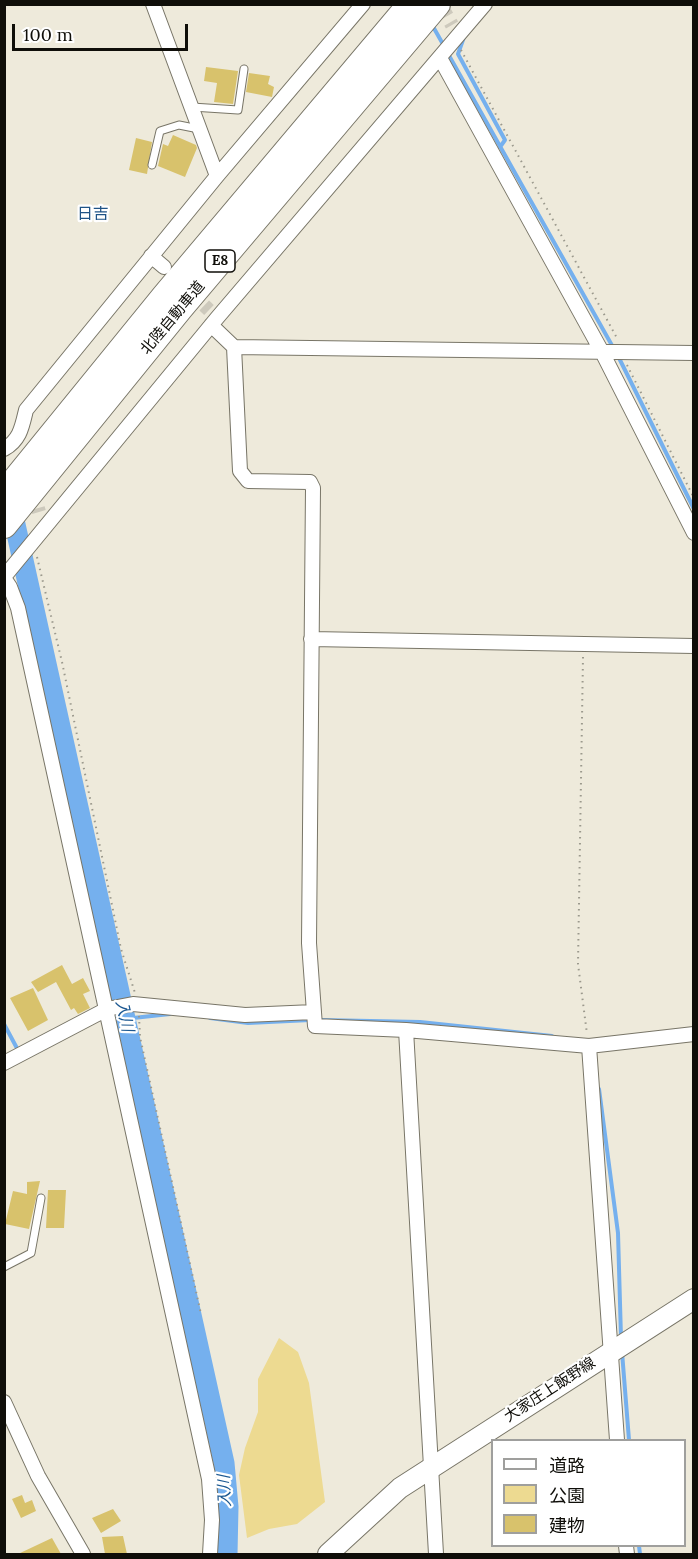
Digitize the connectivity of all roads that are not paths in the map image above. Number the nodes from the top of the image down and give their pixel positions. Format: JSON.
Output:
{"nodes":[{"id":1,"x":153,"y":4,"type":"edge"},
{"id":2,"x":363,"y":4,"type":"edge"},
{"id":3,"x":485,"y":4,"type":"edge"},
{"id":4,"x":434,"y":20,"type":"edge"},
{"id":5,"x":440,"y":58,"type":"junction"},
{"id":6,"x":244,"y":69,"type":"dead end"},
{"id":7,"x":192,"y":107,"type":"junction"},
{"id":8,"x":201,"y":129,"type":"junction"},
{"id":9,"x":152,"y":165,"type":"dead end"},
{"id":10,"x":217,"y":176,"type":"junction"},
{"id":11,"x":151,"y":256,"type":"junction"},
{"id":12,"x":164,"y":267,"type":"dead end"},
{"id":13,"x":213,"y":318,"type":"junction"},
{"id":14,"x":234,"y":347,"type":"junction"},
{"id":15,"x":602,"y":352,"type":"junction"},
{"id":16,"x":693,"y":353,"type":"edge"},
{"id":17,"x":4,"y":449,"type":"edge"},
{"id":18,"x":22,"y":477,"type":"edge"},
{"id":19,"x":4,"y":525,"type":"edge"},
{"id":20,"x":42,"y":529,"type":"junction"},
{"id":21,"x":693,"y":532,"type":"edge"},
{"id":22,"x":7,"y":574,"type":"edge"},
{"id":23,"x":312,"y":639,"type":"junction"},
{"id":24,"x":693,"y":646,"type":"edge"},
{"id":25,"x":107,"y":1009,"type":"junction"},
{"id":26,"x":314,"y":1012,"type":"junction"},
{"id":27,"x":406,"y":1030,"type":"junction"},
{"id":28,"x":693,"y":1034,"type":"edge"},
{"id":29,"x":590,"y":1046,"type":"junction"},
{"id":30,"x":4,"y":1063,"type":"edge"},
{"id":31,"x":41,"y":1198,"type":"dead end"},
{"id":32,"x":4,"y":1267,"type":"edge"},
{"id":33,"x":693,"y":1299,"type":"edge"},
{"id":34,"x":609,"y":1352,"type":"junction"},
{"id":35,"x":4,"y":1402,"type":"edge"},
{"id":36,"x":617,"y":1439,"type":"edge"},
{"id":37,"x":430,"y":1467,"type":"junction"},
{"id":38,"x":83,"y":1554,"type":"edge"},
{"id":39,"x":210,"y":1554,"type":"edge"},
{"id":40,"x":328,"y":1554,"type":"edge"},
{"id":41,"x":436,"y":1554,"type":"edge"}],
"edges":[{"from":1,"to":7,"type":"street"},
{"from":2,"to":10,"type":"street"},
{"from":3,"to":4,"type":"street"},
{"from":4,"to":5,"type":"street"},
{"from":4,"to":18,"type":"highway","name":"北陸自動車道","number":"E8"},
{"from":5,"to":13,"type":"street"},
{"from":5,"to":15,"type":"street"},
{"from":6,"to":7,"type":"lane"},
{"from":7,"to":8,"type":"street"},
{"from":8,"to":9,"type":"lane"},
{"from":8,"to":10,"type":"street"},
{"from":10,"to":11,"type":"street"},
{"from":11,"to":12,"type":"street"},
{"from":11,"to":18,"type":"street"},
{"from":13,"to":14,"type":"street"},
{"from":13,"to":20,"type":"street"},
{"from":14,"to":15,"type":"street"},
{"from":14,"to":23,"type":"street"},
{"from":15,"to":16,"type":"street"},
{"from":15,"to":21,"type":"street"},
{"from":17,"to":18,"type":"street"},
{"from":18,"to":19,"type":"highway","name":"北陸自動車道","number":"E8"},
{"from":18,"to":20,"type":"street"},
{"from":20,"to":22,"type":"street"},
{"from":22,"to":25,"type":"street"},
{"from":23,"to":24,"type":"street"},
{"from":23,"to":26,"type":"street"},
{"from":25,"to":26,"type":"street"},
{"from":25,"to":30,"type":"street"},
{"from":25,"to":39,"type":"street"},
{"from":26,"to":27,"type":"street"},
{"from":27,"to":29,"type":"street"},
{"from":27,"to":37,"type":"street"},
{"from":28,"to":29,"type":"street"},
{"from":29,"to":34,"type":"street"},
{"from":31,"to":32,"type":"lane"},
{"from":33,"to":34,"type":"main road","name":"大家庄上飯野線"},
{"from":34,"to":36,"type":"street"},
{"from":34,"to":37,"type":"main road","name":"大家庄上飯野線"},
{"from":35,"to":38,"type":"street"},
{"from":37,"to":40,"type":"main road","name":"大家庄上飯野線"},
{"from":37,"to":41,"type":"street"}]}
